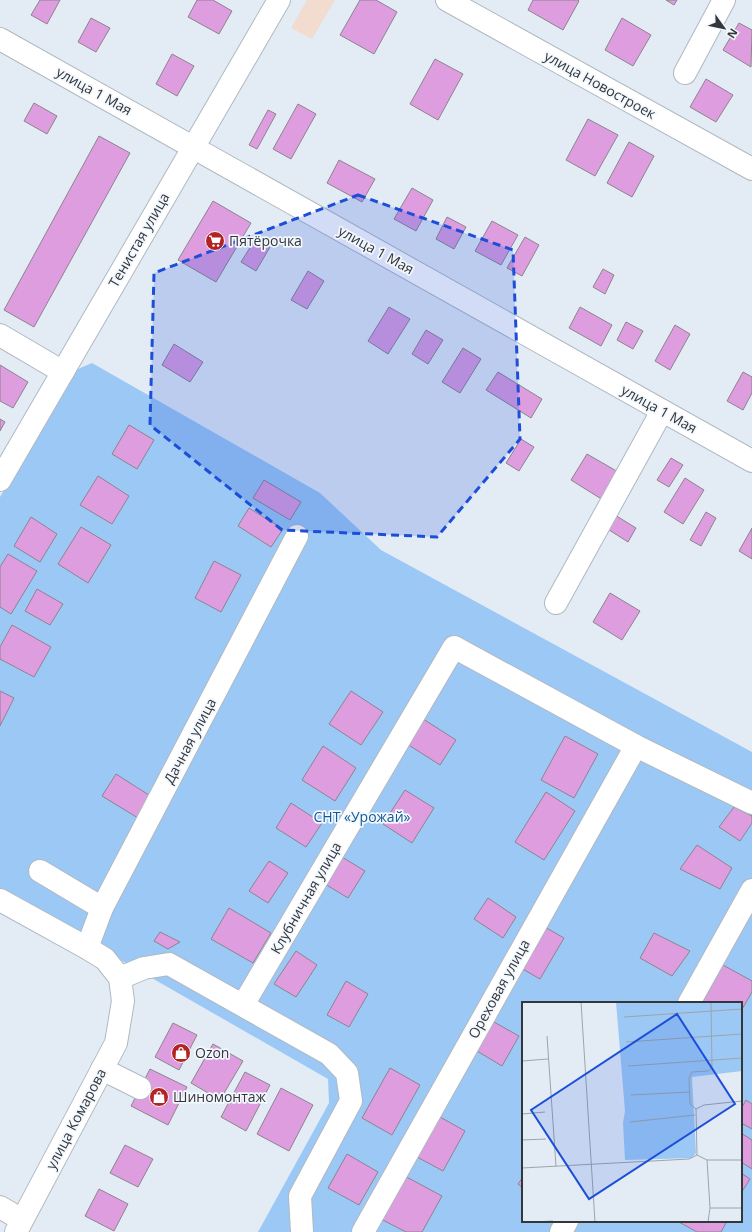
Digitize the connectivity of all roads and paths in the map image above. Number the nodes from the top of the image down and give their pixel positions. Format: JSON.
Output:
{"nodes":[{"id":1,"x":279,"y":0,"type":"edge"},
{"id":2,"x":447,"y":0,"type":"edge"},
{"id":3,"x":724,"y":0,"type":"edge"},
{"id":4,"x":0,"y":39,"type":"edge"},
{"id":5,"x":685,"y":73,"type":"dead end"},
{"id":6,"x":194,"y":147,"type":"junction"},
{"id":7,"x":752,"y":169,"type":"edge"},
{"id":8,"x":0,"y":335,"type":"edge"},
{"id":9,"x":62,"y":372,"type":"junction"},
{"id":10,"x":662,"y":410,"type":"junction"},
{"id":11,"x":752,"y":461,"type":"edge"},
{"id":12,"x":0,"y":480,"type":"edge"},
{"id":13,"x":297,"y":536,"type":"dead end"},
{"id":14,"x":556,"y":602,"type":"dead end"},
{"id":15,"x":636,"y":746,"type":"junction"},
{"id":16,"x":752,"y":803,"type":"edge"},
{"id":17,"x":40,"y":872,"type":"dead end"},
{"id":18,"x":752,"y":890,"type":"edge"},
{"id":19,"x":0,"y":900,"type":"edge"},
{"id":20,"x":102,"y":908,"type":"junction"},
{"id":21,"x":87,"y":948,"type":"junction"},
{"id":22,"x":120,"y":978,"type":"junction"},
{"id":23,"x":690,"y":1002,"type":"edge"},
{"id":24,"x":243,"y":1005,"type":"junction"},
{"id":25,"x":102,"y":1069,"type":"junction"},
{"id":26,"x":140,"y":1088,"type":"dead end"},
{"id":27,"x":0,"y":1207,"type":"edge"},
{"id":28,"x":566,"y":1222,"type":"edge"},
{"id":29,"x":19,"y":1226,"type":"edge"},
{"id":30,"x":302,"y":1232,"type":"edge"},
{"id":31,"x":363,"y":1232,"type":"edge"},
{"id":32,"x":561,"y":1232,"type":"edge"}],
"edges":[{"from":1,"to":6,"type":"street","name":"Тенистая улица"},
{"from":2,"to":7,"type":"street","name":"улица Новостроек"},
{"from":3,"to":5,"type":"street"},
{"from":4,"to":6,"type":"street","name":"улица 1 Мая"},
{"from":6,"to":9,"type":"street","name":"Тенистая улица"},
{"from":6,"to":10,"type":"street","name":"улица 1 Мая"},
{"from":8,"to":9,"type":"street"},
{"from":9,"to":12,"type":"street","name":"Тенистая улица"},
{"from":10,"to":11,"type":"street","name":"улица 1 Мая"},
{"from":10,"to":14,"type":"street"},
{"from":13,"to":20,"type":"street","name":"Дачная улица"},
{"from":15,"to":16,"type":"street"},
{"from":15,"to":24,"type":"street","name":"Клубничная улица"},
{"from":15,"to":31,"type":"street","name":"Ореховая улица"},
{"from":17,"to":20,"type":"street"},
{"from":18,"to":23,"type":"street"},
{"from":19,"to":21,"type":"street"},
{"from":20,"to":21,"type":"street","name":"Дачная улица"},
{"from":21,"to":22,"type":"street"},
{"from":22,"to":24,"type":"street"},
{"from":22,"to":25,"type":"street","name":"улица Комарова"},
{"from":24,"to":30,"type":"street"},
{"from":25,"to":26,"type":"street"},
{"from":25,"to":29,"type":"street","name":"улица Комарова"},
{"from":27,"to":29,"type":"street"},
{"from":28,"to":32,"type":"street"}]}
